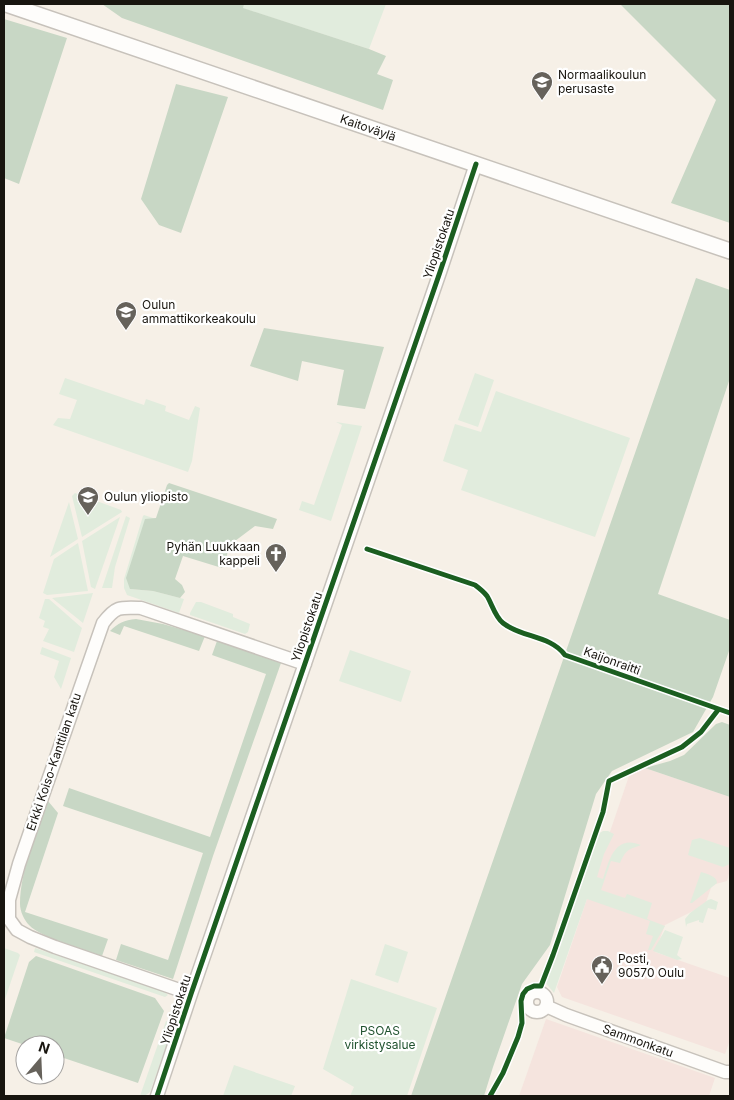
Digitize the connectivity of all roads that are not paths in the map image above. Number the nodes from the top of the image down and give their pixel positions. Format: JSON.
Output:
{"nodes":[{"id":1,"x":6,"y":4,"type":"edge"},
{"id":2,"x":476,"y":164,"type":"junction"},
{"id":3,"x":730,"y":251,"type":"edge"},
{"id":4,"x":305,"y":664,"type":"junction"},
{"id":5,"x":191,"y":994,"type":"junction"},
{"id":6,"x":546,"y":1006,"type":"dead end"},
{"id":7,"x":730,"y":1072,"type":"edge"},
{"id":8,"x":157,"y":1096,"type":"edge"}],
"edges":[{"from":1,"to":2,"type":"street","name":"Kaitoväylä"},
{"from":2,"to":3,"type":"street","name":"Kaitoväylä"},
{"from":2,"to":4,"type":"street","name":"Yliopistokatu"},
{"from":4,"to":5,"type":"street","name":"Yliopistokatu"},
{"from":4,"to":5,"type":"street","name":"Erkki Koiso-Kanttilan katu"},
{"from":5,"to":8,"type":"street","name":"Yliopistokatu"},
{"from":6,"to":7,"type":"street","name":"Sammonkatu"}]}
